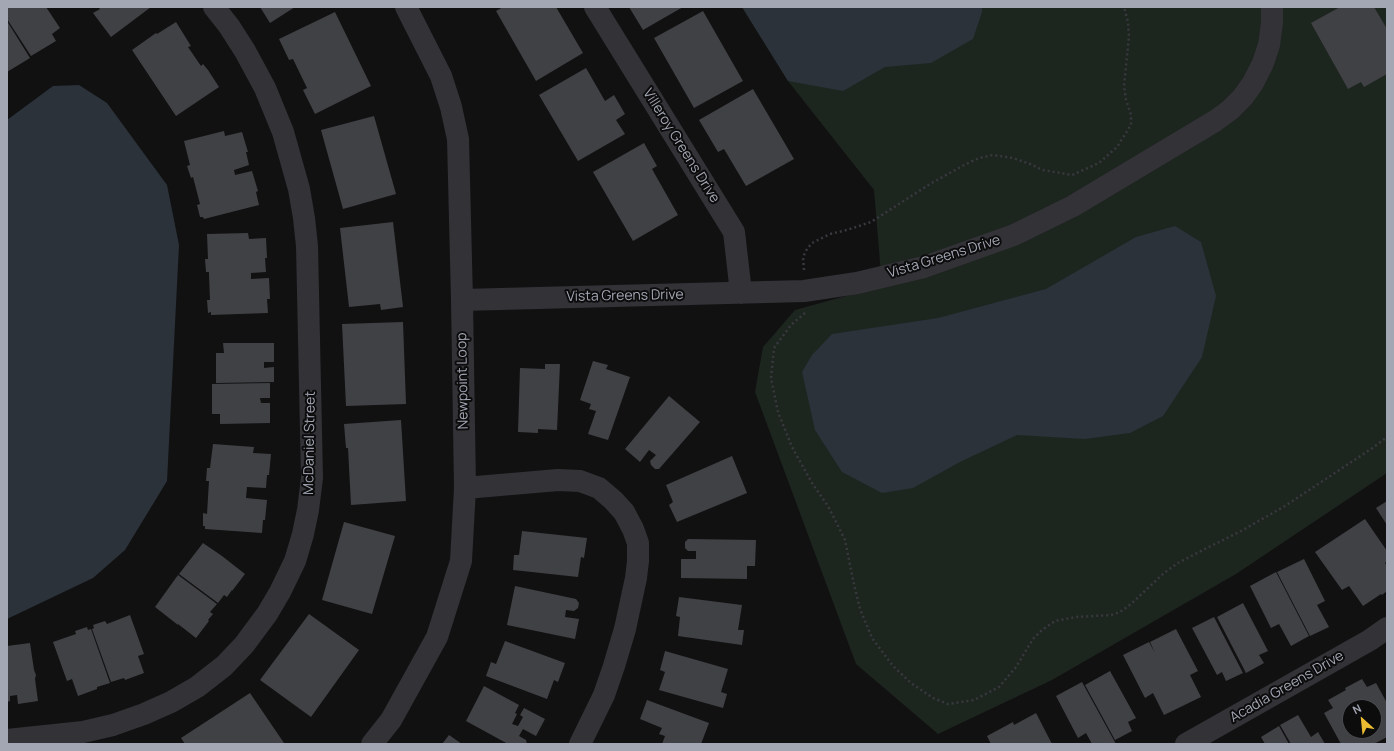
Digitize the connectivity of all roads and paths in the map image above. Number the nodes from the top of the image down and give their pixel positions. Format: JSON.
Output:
{"nodes":[{"id":1,"x":214,"y":7,"type":"edge"},
{"id":2,"x":406,"y":7,"type":"edge"},
{"id":3,"x":596,"y":7,"type":"edge"},
{"id":4,"x":1124,"y":7,"type":"edge"},
{"id":5,"x":1272,"y":7,"type":"edge"},
{"id":6,"x":804,"y":272,"type":"dead end"},
{"id":7,"x":742,"y":293,"type":"junction"},
{"id":8,"x":462,"y":300,"type":"junction"},
{"id":9,"x":806,"y":313,"type":"dead end"},
{"id":10,"x":1387,"y":436,"type":"edge"},
{"id":11,"x":465,"y":488,"type":"junction"},
{"id":12,"x":1387,"y":628,"type":"edge"},
{"id":13,"x":7,"y":740,"type":"edge"},
{"id":14,"x":372,"y":744,"type":"edge"},
{"id":15,"x":580,"y":744,"type":"edge"},
{"id":16,"x":1186,"y":744,"type":"edge"}],
"edges":[{"from":1,"to":13,"type":"street","name":"McDaniel Street"},
{"from":2,"to":8,"type":"street","name":"Newpoint Loop"},
{"from":3,"to":7,"type":"street","name":"Villeroy Greens Drive"},
{"from":4,"to":6,"type":"path"},
{"from":5,"to":7,"type":"street","name":"Vista Greens Drive"},
{"from":7,"to":8,"type":"street","name":"Vista Greens Drive"},
{"from":8,"to":11,"type":"street","name":"Newpoint Loop"},
{"from":9,"to":10,"type":"path"},
{"from":11,"to":14,"type":"street","name":"Newpoint Loop"},
{"from":11,"to":15,"type":"street"},
{"from":12,"to":16,"type":"street","name":"Acadia Greens Drive"}]}
